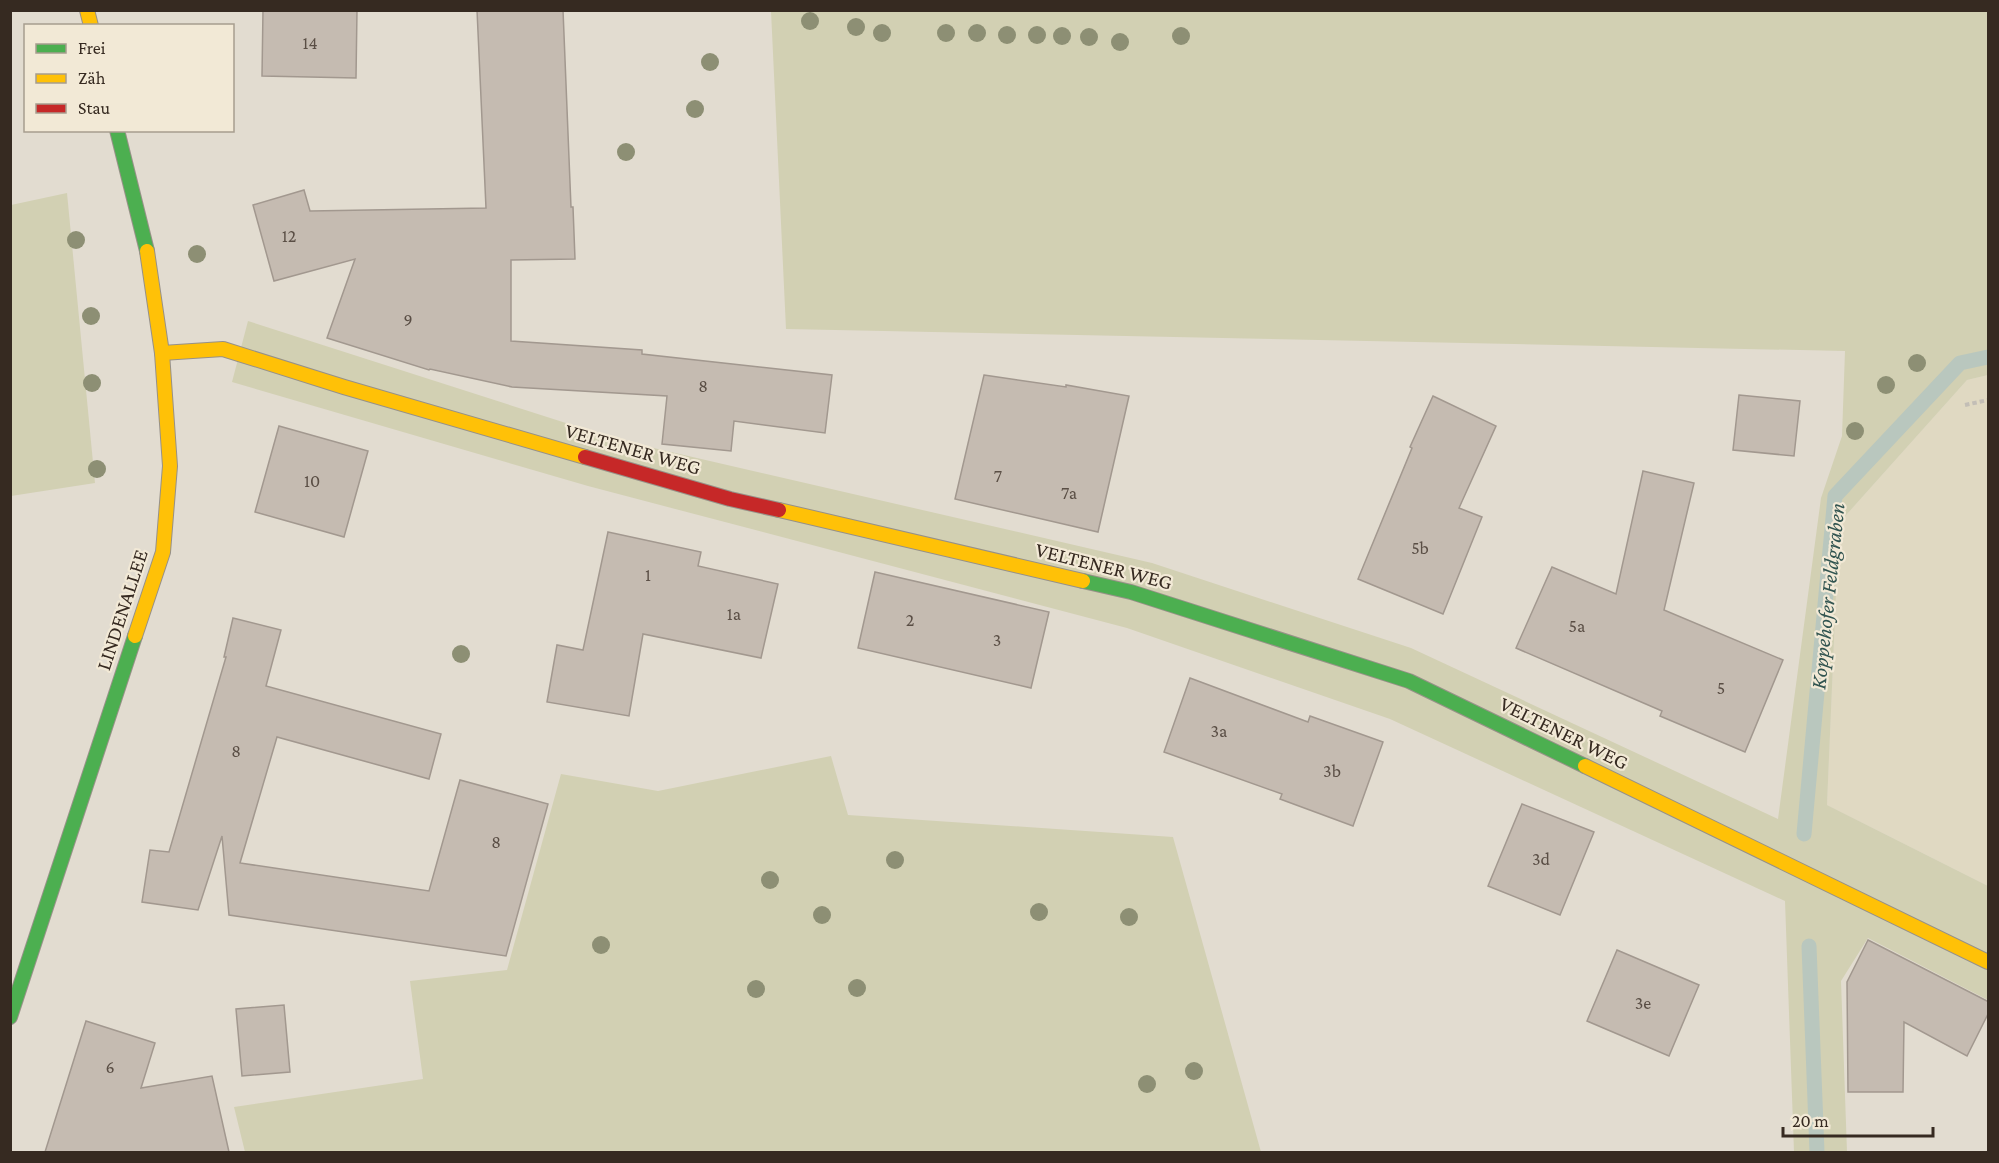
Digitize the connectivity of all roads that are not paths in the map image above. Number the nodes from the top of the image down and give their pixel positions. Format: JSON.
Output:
{"nodes":[{"id":1,"x":118,"y":132,"type":"edge"},
{"id":2,"x":162,"y":353,"type":"junction"},
{"id":3,"x":1989,"y":962,"type":"edge"},
{"id":4,"x":10,"y":1017,"type":"edge"}],
"edges":[{"from":1,"to":2,"type":"street","name":"LINDENALLEE"},
{"from":2,"to":3,"type":"street","name":"VELTENER WEG"},
{"from":2,"to":4,"type":"street","name":"LINDENALLEE"}]}
